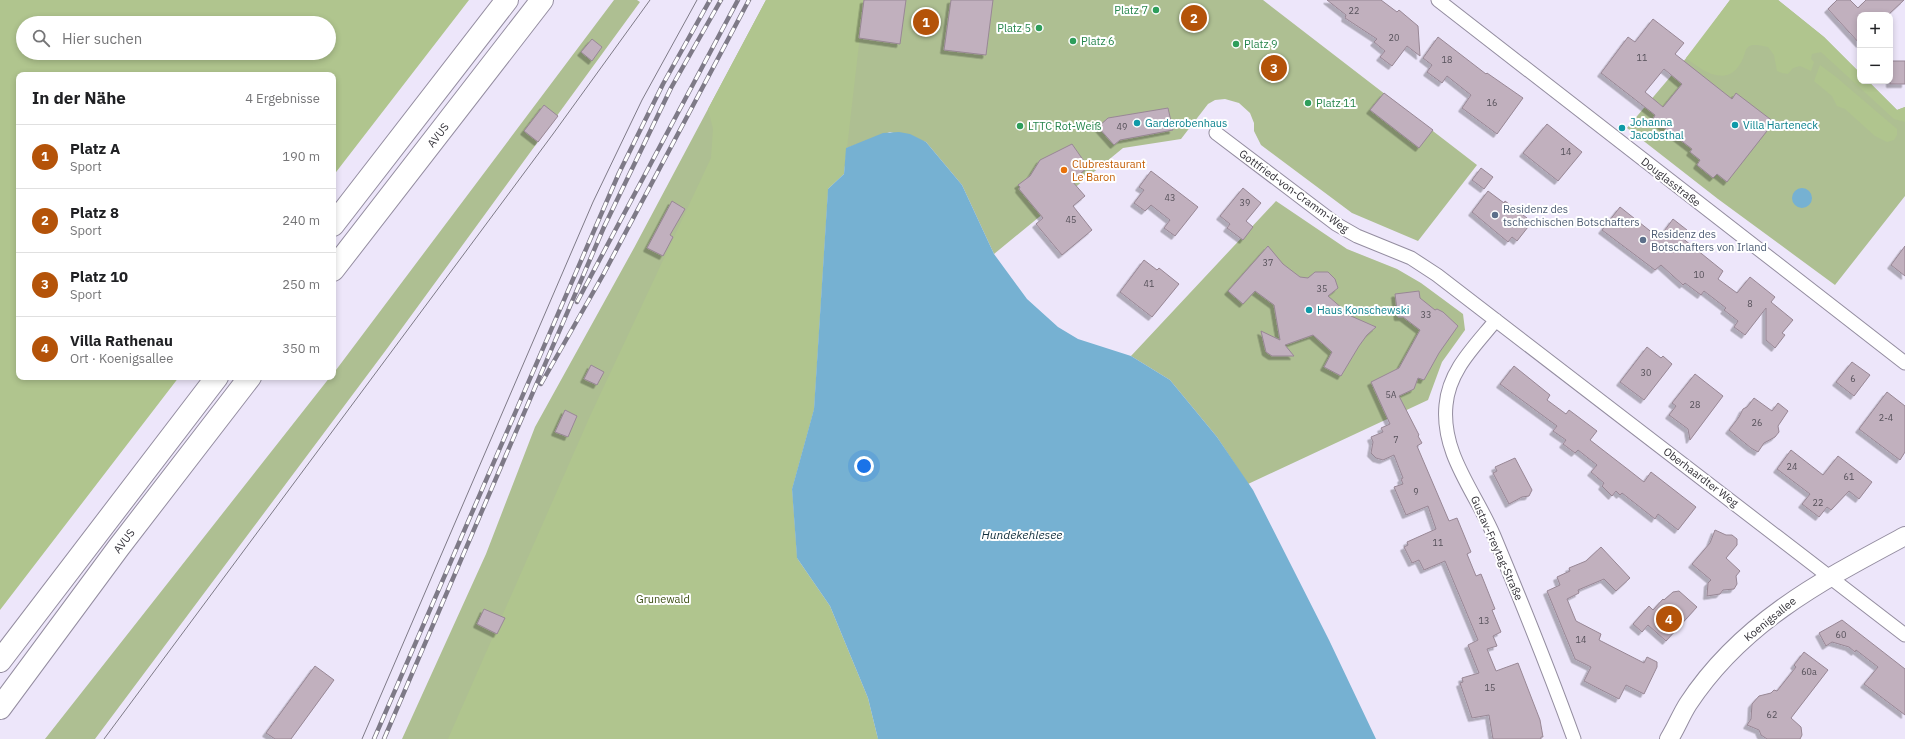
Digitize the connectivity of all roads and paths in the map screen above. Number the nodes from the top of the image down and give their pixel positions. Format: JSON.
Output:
{"nodes":[{"id":1,"x":507,"y":0,"type":"edge"},
{"id":2,"x":542,"y":0,"type":"edge"},
{"id":3,"x":1438,"y":0,"type":"edge"},
{"id":4,"x":1216,"y":133,"type":"dead end"},
{"id":5,"x":336,"y":221,"type":"edge"},
{"id":6,"x":336,"y":266,"type":"edge"},
{"id":7,"x":1496,"y":320,"type":"junction"},
{"id":8,"x":1905,"y":363,"type":"edge"},
{"id":9,"x":215,"y":380,"type":"edge"},
{"id":10,"x":248,"y":380,"type":"edge"},
{"id":11,"x":1905,"y":536,"type":"edge"},
{"id":12,"x":1830,"y":576,"type":"junction"},
{"id":13,"x":1905,"y":635,"type":"edge"},
{"id":14,"x":0,"y":661,"type":"edge"},
{"id":15,"x":0,"y":708,"type":"edge"},
{"id":16,"x":1574,"y":739,"type":"edge"},
{"id":17,"x":1669,"y":739,"type":"edge"}],
"edges":[{"from":1,"to":5,"type":"highway"},
{"from":2,"to":6,"type":"highway","name":"AVUS"},
{"from":3,"to":8,"type":"street","name":"Douglasstraße"},
{"from":4,"to":7,"type":"street","name":"Gottfried-von-Cramm-Weg"},
{"from":7,"to":12,"type":"street","name":"Oberhaardter Weg"},
{"from":7,"to":16,"type":"street","name":"Gustav-Freytag-Straße"},
{"from":9,"to":14,"type":"highway"},
{"from":10,"to":15,"type":"highway","name":"AVUS"},
{"from":11,"to":12,"type":"main road","name":"Koenigsallee"},
{"from":12,"to":13,"type":"street","name":"Oberhaardter Weg"},
{"from":12,"to":17,"type":"main road","name":"Koenigsallee"}]}
